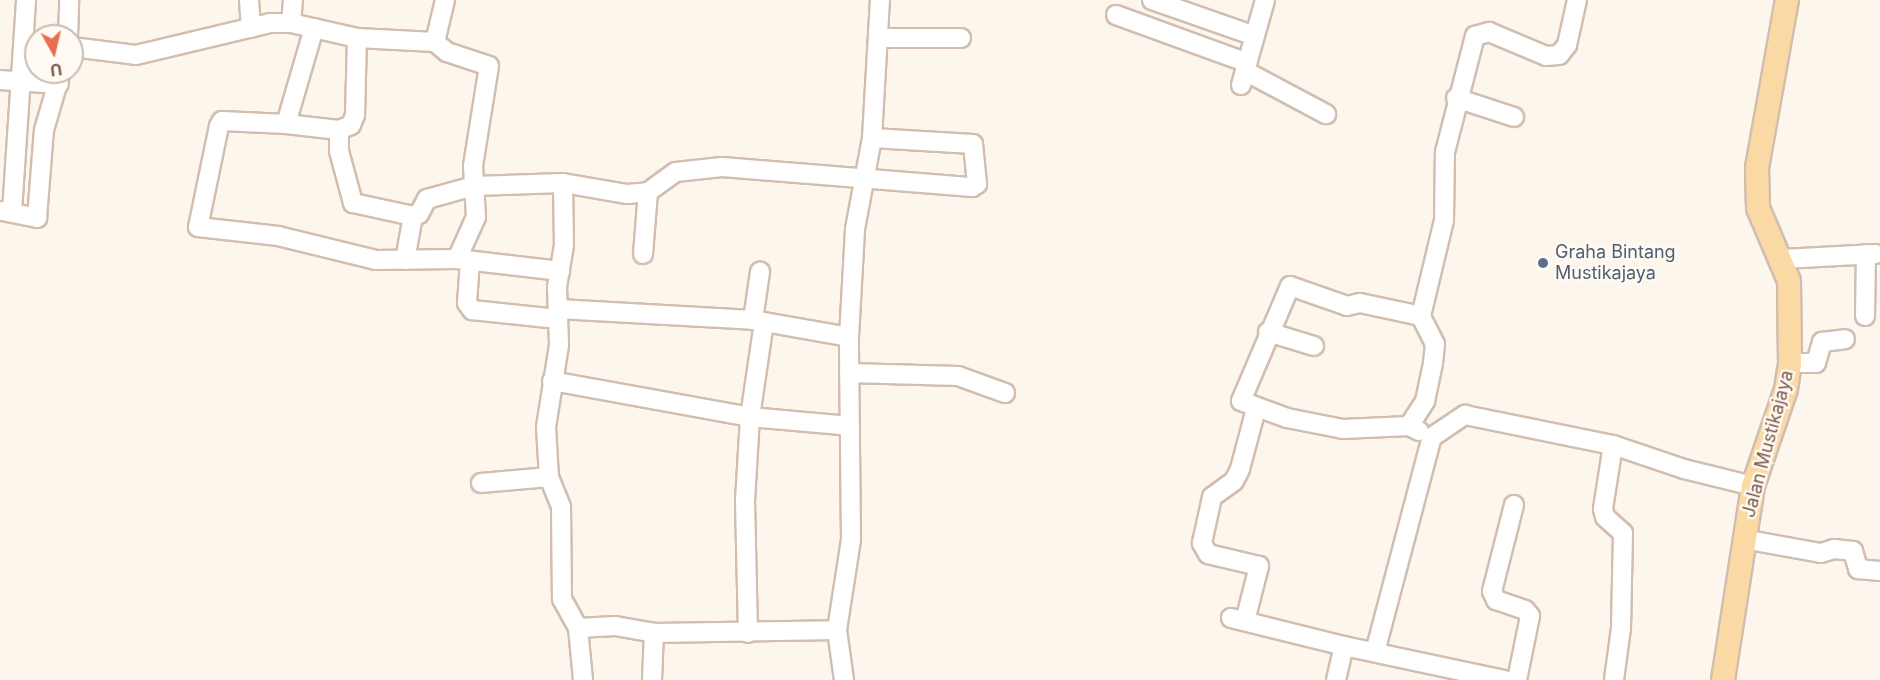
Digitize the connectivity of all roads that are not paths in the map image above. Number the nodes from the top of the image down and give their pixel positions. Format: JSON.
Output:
{"nodes":[{"id":1,"x":26,"y":0,"type":"edge"},
{"id":2,"x":69,"y":0,"type":"edge"},
{"id":3,"x":249,"y":0,"type":"edge"},
{"id":4,"x":293,"y":0,"type":"edge"},
{"id":5,"x":445,"y":0,"type":"edge"},
{"id":6,"x":880,"y":0,"type":"edge"},
{"id":7,"x":1152,"y":0,"type":"edge"},
{"id":8,"x":1577,"y":0,"type":"edge"},
{"id":9,"x":1787,"y":0,"type":"edge"},
{"id":10,"x":1259,"y":1,"type":"edge"},
{"id":11,"x":1116,"y":15,"type":"dead end"},
{"id":12,"x":291,"y":23,"type":"junction"},
{"id":13,"x":68,"y":24,"type":"edge"},
{"id":14,"x":251,"y":28,"type":"junction"},
{"id":15,"x":314,"y":28,"type":"junction"},
{"id":16,"x":1255,"y":36,"type":"junction"},
{"id":17,"x":357,"y":38,"type":"junction"},
{"id":18,"x":879,"y":38,"type":"junction"},
{"id":19,"x":961,"y":38,"type":"dead end"},
{"id":20,"x":435,"y":42,"type":"junction"},
{"id":21,"x":84,"y":48,"type":"edge"},
{"id":22,"x":1245,"y":73,"type":"junction"},
{"id":23,"x":24,"y":79,"type":"edge"},
{"id":24,"x":9,"y":80,"type":"edge"},
{"id":25,"x":58,"y":84,"type":"edge"},
{"id":26,"x":1456,"y":98,"type":"junction"},
{"id":27,"x":1326,"y":114,"type":"dead end"},
{"id":28,"x":1514,"y":117,"type":"dead end"},
{"id":29,"x":286,"y":124,"type":"junction"},
{"id":30,"x":339,"y":130,"type":"junction"},
{"id":31,"x":872,"y":138,"type":"junction"},
{"id":32,"x":865,"y":180,"type":"junction"},
{"id":33,"x":563,"y":183,"type":"junction"},
{"id":34,"x":474,"y":186,"type":"junction"},
{"id":35,"x":648,"y":192,"type":"junction"},
{"id":36,"x":6,"y":211,"type":"edge"},
{"id":37,"x":413,"y":216,"type":"junction"},
{"id":38,"x":643,"y":254,"type":"dead end"},
{"id":39,"x":1782,"y":259,"type":"junction"},
{"id":40,"x":405,"y":260,"type":"junction"},
{"id":41,"x":463,"y":260,"type":"junction"},
{"id":42,"x":560,"y":271,"type":"junction"},
{"id":43,"x":760,"y":272,"type":"dead end"},
{"id":44,"x":558,"y":314,"type":"junction"},
{"id":45,"x":1421,"y":316,"type":"junction"},
{"id":46,"x":1865,"y":316,"type":"dead end"},
{"id":47,"x":758,"y":321,"type":"junction"},
{"id":48,"x":1268,"y":332,"type":"junction"},
{"id":49,"x":849,"y":337,"type":"junction"},
{"id":50,"x":1845,"y":339,"type":"dead end"},
{"id":51,"x":1314,"y":346,"type":"dead end"},
{"id":52,"x":1790,"y":363,"type":"junction"},
{"id":53,"x":849,"y":373,"type":"junction"},
{"id":54,"x":552,"y":381,"type":"junction"},
{"id":55,"x":1005,"y":393,"type":"dead end"},
{"id":56,"x":1256,"y":409,"type":"junction"},
{"id":57,"x":750,"y":417,"type":"junction"},
{"id":58,"x":850,"y":426,"type":"junction"},
{"id":59,"x":1409,"y":426,"type":"junction"},
{"id":60,"x":1432,"y":437,"type":"junction"},
{"id":61,"x":1613,"y":445,"type":"junction"},
{"id":62,"x":549,"y":477,"type":"junction"},
{"id":63,"x":481,"y":483,"type":"dead end"},
{"id":64,"x":1753,"y":486,"type":"junction"},
{"id":65,"x":1515,"y":505,"type":"dead end"},
{"id":66,"x":1743,"y":539,"type":"junction"},
{"id":67,"x":1880,"y":571,"type":"edge"},
{"id":68,"x":578,"y":628,"type":"junction"},
{"id":69,"x":837,"y":630,"type":"junction"},
{"id":70,"x":654,"y":633,"type":"junction"},
{"id":71,"x":748,"y":633,"type":"junction"},
{"id":72,"x":1344,"y":646,"type":"junction"},
{"id":73,"x":1375,"y":652,"type":"junction"},
{"id":74,"x":1479,"y":678,"type":"edge"},
{"id":75,"x":583,"y":680,"type":"edge"},
{"id":76,"x":652,"y":680,"type":"edge"},
{"id":77,"x":844,"y":680,"type":"edge"},
{"id":78,"x":1336,"y":680,"type":"edge"},
{"id":79,"x":1504,"y":680,"type":"edge"},
{"id":80,"x":1517,"y":680,"type":"edge"},
{"id":81,"x":1614,"y":680,"type":"edge"},
{"id":82,"x":1724,"y":680,"type":"edge"}],
"edges":[{"from":1,"to":24,"type":"street"},
{"from":2,"to":13,"type":"street"},
{"from":3,"to":14,"type":"street"},
{"from":4,"to":12,"type":"street"},
{"from":5,"to":20,"type":"street"},
{"from":6,"to":18,"type":"street"},
{"from":7,"to":16,"type":"street"},
{"from":8,"to":26,"type":"street"},
{"from":9,"to":39,"type":"main road","name":"Jalan Mustikajaya"},
{"from":10,"to":16,"type":"street"},
{"from":11,"to":22,"type":"street"},
{"from":12,"to":14,"type":"street"},
{"from":12,"to":15,"type":"street"},
{"from":14,"to":21,"type":"street"},
{"from":15,"to":17,"type":"street"},
{"from":15,"to":29,"type":"street"},
{"from":16,"to":22,"type":"street"},
{"from":17,"to":20,"type":"street"},
{"from":17,"to":30,"type":"street"},
{"from":18,"to":19,"type":"street"},
{"from":18,"to":31,"type":"street"},
{"from":20,"to":34,"type":"street"},
{"from":22,"to":27,"type":"street"},
{"from":23,"to":24,"type":"street"},
{"from":24,"to":36,"type":"street"},
{"from":25,"to":36,"type":"street"},
{"from":26,"to":28,"type":"street"},
{"from":26,"to":45,"type":"street"},
{"from":29,"to":30,"type":"street"},
{"from":29,"to":40,"type":"street"},
{"from":30,"to":37,"type":"street"},
{"from":31,"to":32,"type":"street"},
{"from":31,"to":32,"type":"street"},
{"from":32,"to":35,"type":"street"},
{"from":32,"to":49,"type":"street"},
{"from":33,"to":34,"type":"street"},
{"from":33,"to":35,"type":"street"},
{"from":33,"to":42,"type":"street"},
{"from":34,"to":37,"type":"street"},
{"from":34,"to":41,"type":"street"},
{"from":35,"to":38,"type":"street"},
{"from":37,"to":40,"type":"street"},
{"from":39,"to":46,"type":"street"},
{"from":39,"to":52,"type":"main road","name":"Jalan Mustikajaya"},
{"from":40,"to":41,"type":"street"},
{"from":41,"to":42,"type":"street"},
{"from":41,"to":44,"type":"street"},
{"from":42,"to":44,"type":"street"},
{"from":43,"to":47,"type":"street"},
{"from":44,"to":47,"type":"street"},
{"from":44,"to":54,"type":"street"},
{"from":45,"to":48,"type":"street"},
{"from":45,"to":59,"type":"street"},
{"from":47,"to":49,"type":"street"},
{"from":47,"to":57,"type":"street"},
{"from":48,"to":51,"type":"street"},
{"from":48,"to":56,"type":"street"},
{"from":49,"to":53,"type":"street"},
{"from":50,"to":52,"type":"street"},
{"from":52,"to":64,"type":"main road","name":"Jalan Mustikajaya"},
{"from":53,"to":55,"type":"street"},
{"from":53,"to":58,"type":"street"},
{"from":54,"to":57,"type":"street"},
{"from":54,"to":62,"type":"street"},
{"from":56,"to":59,"type":"street"},
{"from":56,"to":72,"type":"street"},
{"from":57,"to":58,"type":"street"},
{"from":57,"to":71,"type":"street"},
{"from":58,"to":69,"type":"street"},
{"from":59,"to":60,"type":"street"},
{"from":60,"to":61,"type":"street"},
{"from":60,"to":73,"type":"street"},
{"from":61,"to":64,"type":"street"},
{"from":61,"to":81,"type":"street"},
{"from":62,"to":63,"type":"street"},
{"from":62,"to":68,"type":"street"},
{"from":64,"to":66,"type":"main road","name":"Jalan Mustikajaya"},
{"from":65,"to":80,"type":"street"},
{"from":66,"to":67,"type":"street"},
{"from":66,"to":82,"type":"main road","name":"Jalan Mustikajaya"},
{"from":68,"to":70,"type":"street"},
{"from":68,"to":75,"type":"street"},
{"from":69,"to":71,"type":"street"},
{"from":69,"to":77,"type":"street"},
{"from":70,"to":71,"type":"street"},
{"from":70,"to":76,"type":"street"},
{"from":72,"to":73,"type":"street"},
{"from":72,"to":78,"type":"street"},
{"from":73,"to":74,"type":"street"},
{"from":74,"to":79,"type":"street"}]}
